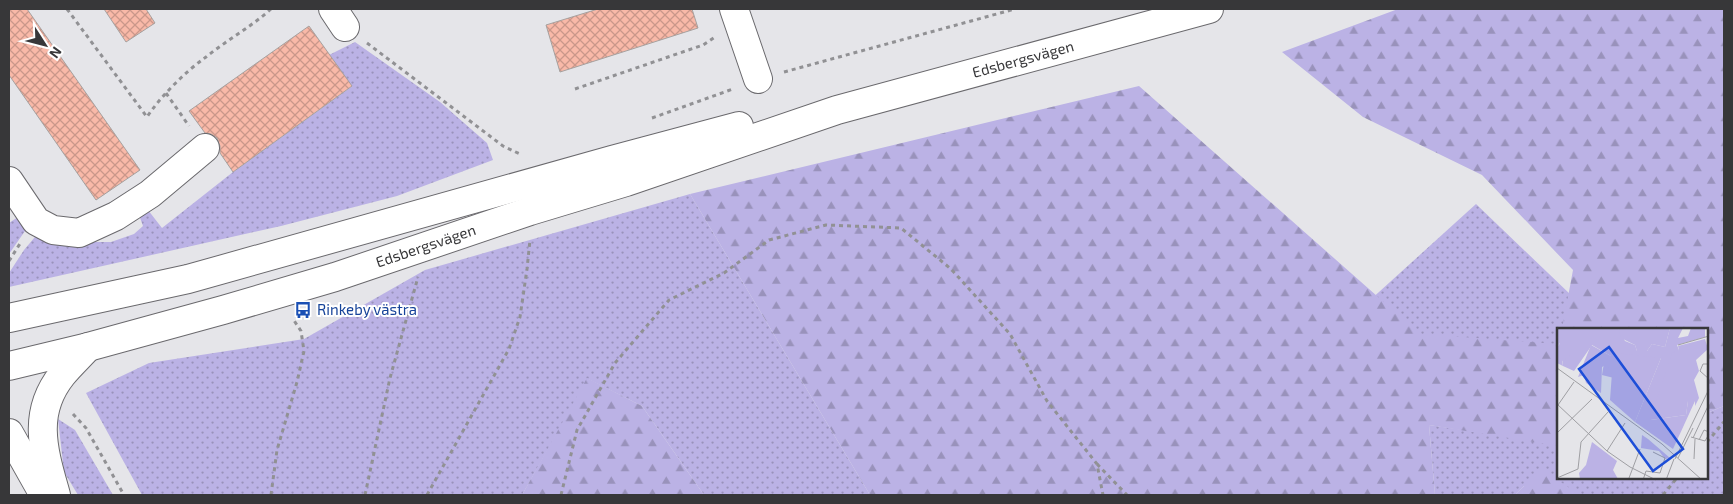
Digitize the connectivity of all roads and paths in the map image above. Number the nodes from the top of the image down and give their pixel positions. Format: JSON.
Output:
{"nodes":[{"id":1,"x":67,"y":9,"type":"edge"},
{"id":2,"x":271,"y":9,"type":"edge"},
{"id":3,"x":1014,"y":9,"type":"edge"},
{"id":4,"x":1209,"y":9,"type":"edge"},
{"id":5,"x":736,"y":15,"type":"edge"},
{"id":6,"x":339,"y":18,"type":"edge"},
{"id":7,"x":758,"y":79,"type":"junction"},
{"id":8,"x":575,"y":88,"type":"dead end"},
{"id":9,"x":166,"y":93,"type":"junction"},
{"id":10,"x":837,"y":110,"type":"junction"},
{"id":11,"x":647,"y":120,"type":"dead end"},
{"id":12,"x":205,"y":148,"type":"joint"},
{"id":13,"x":527,"y":158,"type":"dead end"},
{"id":14,"x":9,"y":182,"type":"edge"},
{"id":15,"x":530,"y":212,"type":"junction"},
{"id":16,"x":429,"y":245,"type":"junction"},
{"id":17,"x":290,"y":314,"type":"dead end"},
{"id":18,"x":9,"y":318,"type":"edge"},
{"id":19,"x":88,"y":347,"type":"junction"},
{"id":20,"x":9,"y":366,"type":"edge"},
{"id":21,"x":69,"y":410,"type":"dead end"},
{"id":22,"x":1724,"y":422,"type":"edge"},
{"id":23,"x":9,"y":433,"type":"edge"},
{"id":24,"x":1708,"y":441,"type":"edge"},
{"id":25,"x":1097,"y":464,"type":"junction"},
{"id":26,"x":1676,"y":479,"type":"edge"},
{"id":27,"x":44,"y":495,"type":"edge"},
{"id":28,"x":56,"y":495,"type":"edge"},
{"id":29,"x":124,"y":495,"type":"edge"},
{"id":30,"x":271,"y":495,"type":"edge"},
{"id":31,"x":365,"y":495,"type":"edge"},
{"id":32,"x":427,"y":495,"type":"edge"},
{"id":33,"x":561,"y":495,"type":"edge"},
{"id":34,"x":1103,"y":495,"type":"edge"},
{"id":35,"x":1127,"y":495,"type":"edge"},
{"id":36,"x":1662,"y":495,"type":"edge"}],
"edges":[{"from":1,"to":9,"type":"path"},
{"from":2,"to":9,"type":"path"},
{"from":3,"to":7,"type":"path"},
{"from":4,"to":10,"type":"main road","name":"Edsbergsvägen"},
{"from":5,"to":7,"type":"main road"},
{"from":5,"to":8,"type":"path"},
{"from":6,"to":13,"type":"path"},
{"from":7,"to":11,"type":"path"},
{"from":9,"to":12,"type":"path"},
{"from":10,"to":15,"type":"main road","name":"Edsbergsvägen"},
{"from":10,"to":18,"type":"main road","name":"Edsbergsvägen"},
{"from":12,"to":14,"type":"main road"},
{"from":15,"to":16,"type":"main road","name":"Edsbergsvägen"},
{"from":15,"to":32,"type":"path"},
{"from":16,"to":19,"type":"main road","name":"Edsbergsvägen"},
{"from":16,"to":31,"type":"path"},
{"from":17,"to":30,"type":"path"},
{"from":19,"to":20,"type":"main road","name":"Edsbergsvägen"},
{"from":19,"to":28,"type":"main road"},
{"from":21,"to":29,"type":"path"},
{"from":22,"to":24,"type":"path"},
{"from":23,"to":27,"type":"main road"},
{"from":25,"to":33,"type":"path"},
{"from":25,"to":34,"type":"path"},
{"from":25,"to":35,"type":"path"},
{"from":26,"to":36,"type":"path"}]}
